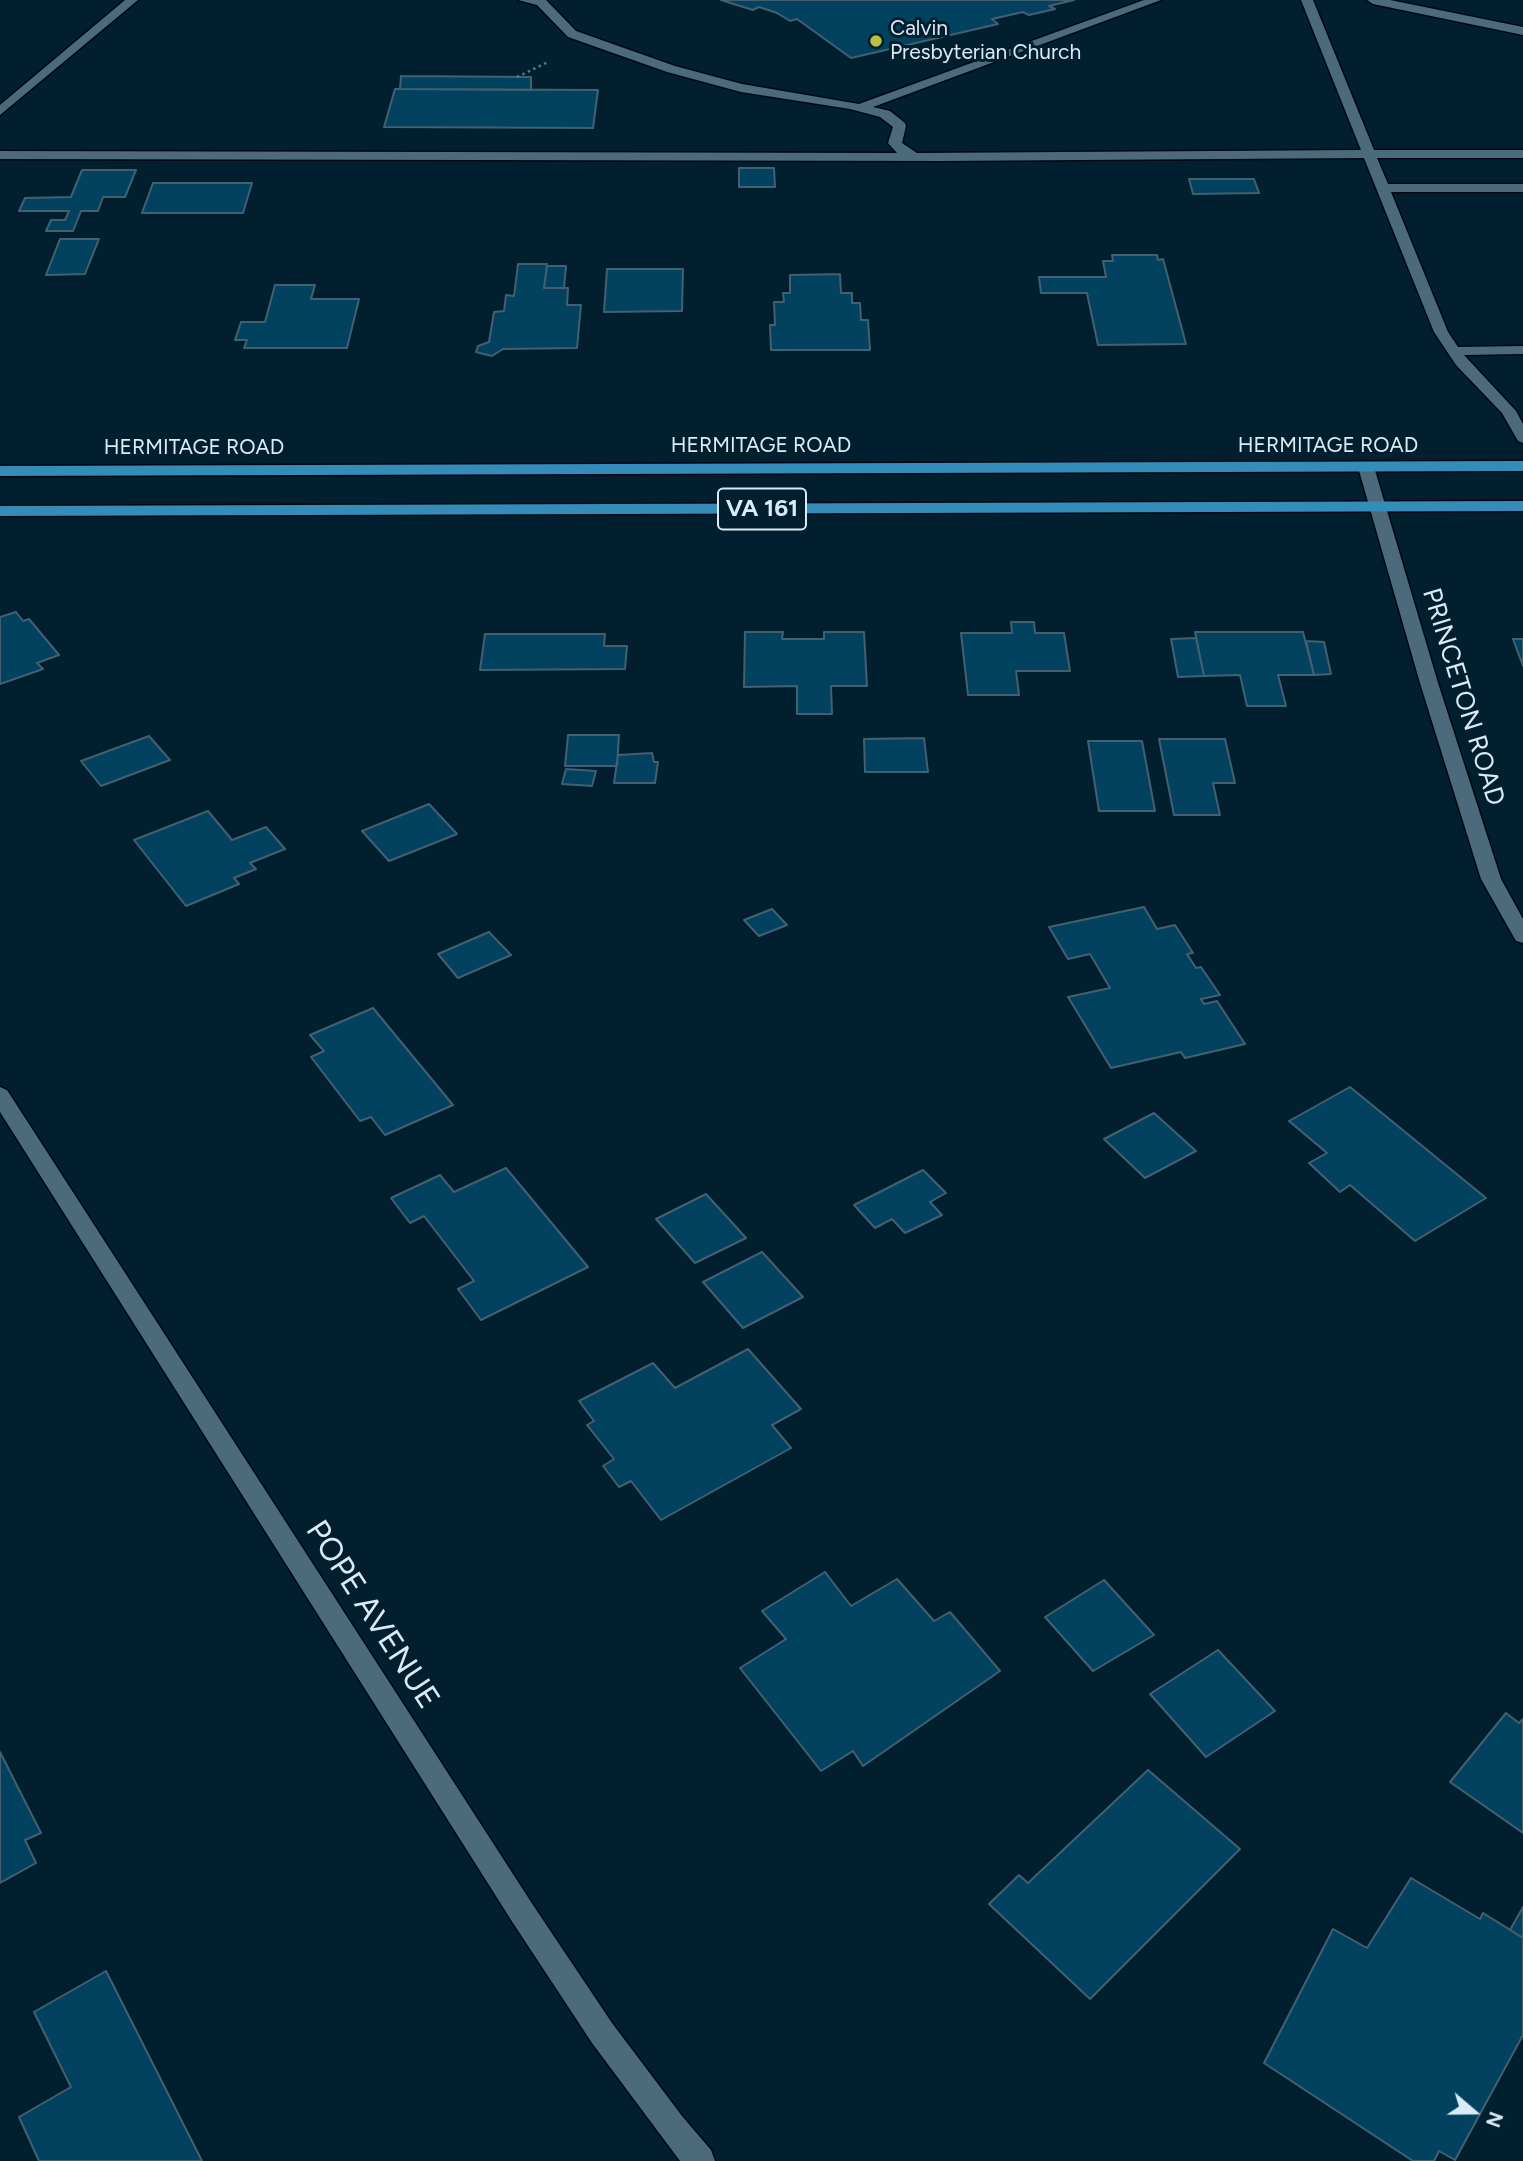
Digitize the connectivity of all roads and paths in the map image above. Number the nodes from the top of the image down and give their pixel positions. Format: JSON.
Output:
{"nodes":[{"id":1,"x":132,"y":0,"type":"edge"},
{"id":2,"x":524,"y":0,"type":"edge"},
{"id":3,"x":1155,"y":0,"type":"edge"},
{"id":4,"x":1307,"y":0,"type":"edge"},
{"id":5,"x":1373,"y":0,"type":"edge"},
{"id":6,"x":1523,"y":31,"type":"edge"},
{"id":7,"x":862,"y":107,"type":"junction"},
{"id":8,"x":0,"y":111,"type":"edge"},
{"id":9,"x":1369,"y":154,"type":"junction"},
{"id":10,"x":1523,"y":154,"type":"edge"},
{"id":11,"x":0,"y":155,"type":"edge"},
{"id":12,"x":912,"y":155,"type":"junction"},
{"id":13,"x":1382,"y":188,"type":"junction"},
{"id":14,"x":1523,"y":188,"type":"edge"},
{"id":15,"x":1454,"y":351,"type":"junction"},
{"id":16,"x":1523,"y":351,"type":"edge"},
{"id":17,"x":1523,"y":438,"type":"edge"},
{"id":18,"x":1523,"y":466,"type":"edge"},
{"id":19,"x":1366,"y":467,"type":"junction"},
{"id":20,"x":0,"y":471,"type":"edge"},
{"id":21,"x":1523,"y":506,"type":"edge"},
{"id":22,"x":1379,"y":507,"type":"junction"},
{"id":23,"x":0,"y":511,"type":"edge"},
{"id":24,"x":1523,"y":936,"type":"edge"},
{"id":25,"x":0,"y":1095,"type":"edge"},
{"id":26,"x":700,"y":2161,"type":"edge"}],
"edges":[{"from":1,"to":8,"type":"street"},
{"from":2,"to":7,"type":"street"},
{"from":3,"to":7,"type":"street"},
{"from":4,"to":9,"type":"street"},
{"from":5,"to":6,"type":"street"},
{"from":7,"to":12,"type":"street"},
{"from":9,"to":10,"type":"street"},
{"from":9,"to":12,"type":"street"},
{"from":9,"to":13,"type":"street"},
{"from":11,"to":12,"type":"street"},
{"from":13,"to":14,"type":"street"},
{"from":13,"to":15,"type":"street"},
{"from":15,"to":16,"type":"street"},
{"from":15,"to":17,"type":"street"},
{"from":18,"to":19,"type":"main road","name":"HERMITAGE ROAD","number":"VA 161"},
{"from":19,"to":20,"type":"main road","name":"HERMITAGE ROAD","number":"VA 161"},
{"from":19,"to":22,"type":"street","name":"PRINCETON ROAD"},
{"from":21,"to":22,"type":"main road","number":"VA 161"},
{"from":22,"to":23,"type":"main road","number":"VA 161"},
{"from":22,"to":24,"type":"street","name":"PRINCETON ROAD"},
{"from":25,"to":26,"type":"street","name":"POPE AVENUE"}]}
